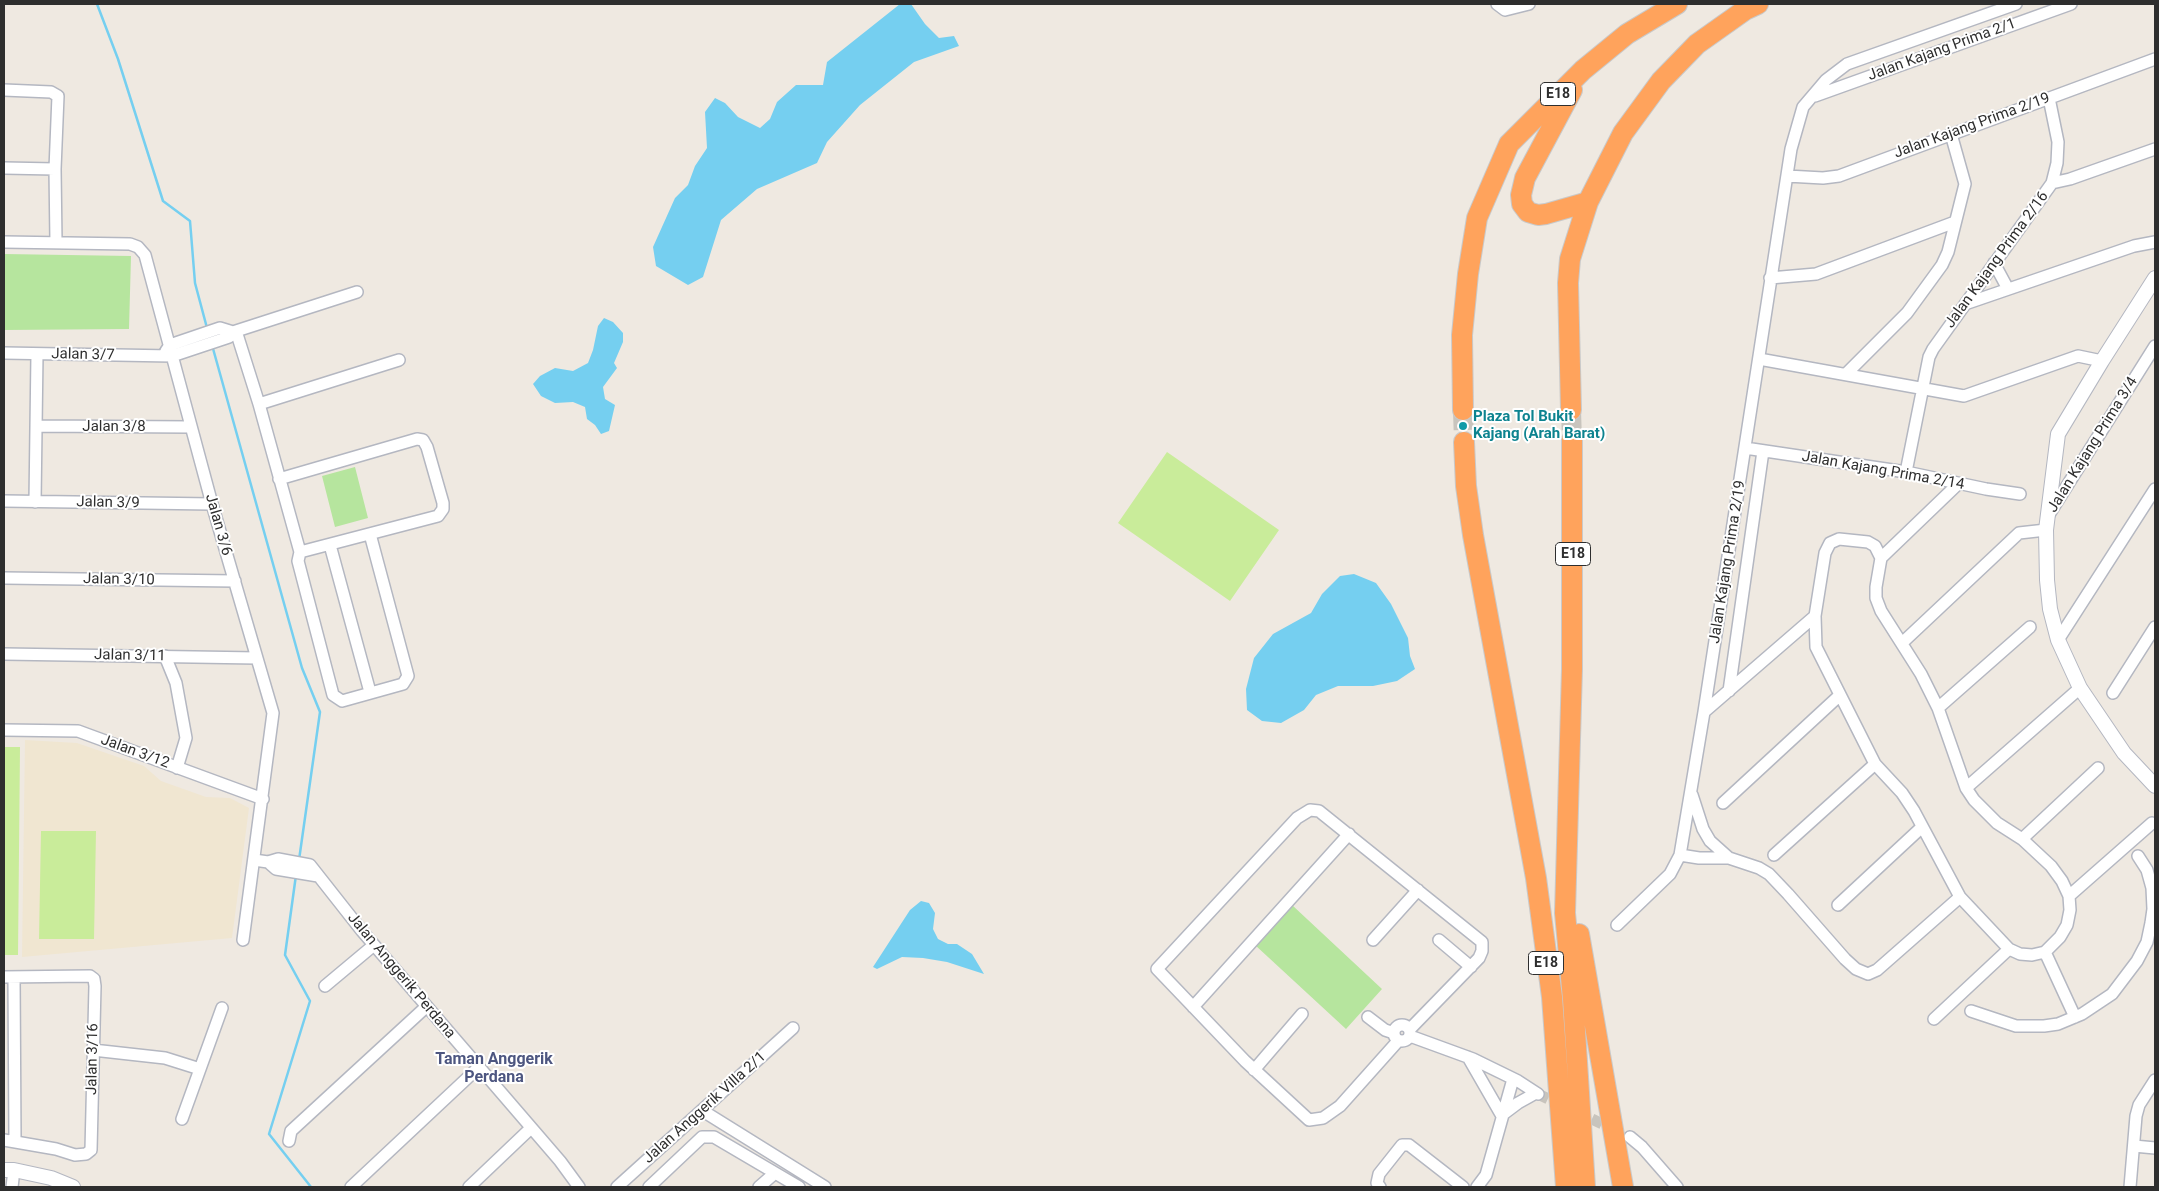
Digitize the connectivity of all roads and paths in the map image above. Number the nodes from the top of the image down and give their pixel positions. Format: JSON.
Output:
{"nodes":[{"id":1,"x":1529,"y":4,"type":"edge"},
{"id":2,"x":1677,"y":4,"type":"edge"},
{"id":3,"x":1758,"y":4,"type":"edge"},
{"id":4,"x":2016,"y":4,"type":"edge"},
{"id":5,"x":2071,"y":4,"type":"edge"},
{"id":6,"x":1501,"y":7,"type":"edge"},
{"id":7,"x":2155,"y":59,"type":"edge"},
{"id":8,"x":1583,"y":70,"type":"junction"},
{"id":9,"x":4,"y":90,"type":"edge"},
{"id":10,"x":1813,"y":96,"type":"junction"},
{"id":11,"x":2049,"y":98,"type":"junction"},
{"id":12,"x":1951,"y":134,"type":"junction"},
{"id":13,"x":2155,"y":149,"type":"edge"},
{"id":14,"x":4,"y":168,"type":"edge"},
{"id":15,"x":55,"y":169,"type":"junction"},
{"id":16,"x":1787,"y":176,"type":"junction"},
{"id":17,"x":2052,"y":184,"type":"junction"},
{"id":18,"x":1588,"y":202,"type":"junction"},
{"id":19,"x":1955,"y":222,"type":"junction"},
{"id":20,"x":4,"y":242,"type":"edge"},
{"id":21,"x":56,"y":242,"type":"junction"},
{"id":22,"x":2155,"y":242,"type":"edge"},
{"id":23,"x":1994,"y":263,"type":"junction"},
{"id":24,"x":1770,"y":278,"type":"junction"},
{"id":25,"x":2155,"y":278,"type":"edge"},
{"id":26,"x":2008,"y":289,"type":"junction"},
{"id":27,"x":357,"y":292,"type":"dead end"},
{"id":28,"x":1965,"y":304,"type":"junction"},
{"id":29,"x":228,"y":332,"type":"junction"},
{"id":30,"x":2155,"y":346,"type":"edge"},
{"id":31,"x":4,"y":353,"type":"edge"},
{"id":32,"x":171,"y":353,"type":"junction"},
{"id":33,"x":37,"y":354,"type":"junction"},
{"id":34,"x":398,"y":360,"type":"dead end"},
{"id":35,"x":1759,"y":360,"type":"junction"},
{"id":36,"x":2102,"y":361,"type":"junction"},
{"id":37,"x":1846,"y":374,"type":"junction"},
{"id":38,"x":1923,"y":389,"type":"junction"},
{"id":39,"x":259,"y":404,"type":"junction"},
{"id":40,"x":1462,"y":410,"type":"tunnel mouth"},
{"id":41,"x":1571,"y":410,"type":"tunnel mouth"},
{"id":42,"x":36,"y":426,"type":"junction"},
{"id":43,"x":191,"y":427,"type":"junction"},
{"id":44,"x":1572,"y":440,"type":"tunnel mouth"},
{"id":45,"x":1464,"y":442,"type":"tunnel mouth"},
{"id":46,"x":1745,"y":448,"type":"junction"},
{"id":47,"x":1763,"y":451,"type":"junction"},
{"id":48,"x":1906,"y":472,"type":"junction"},
{"id":49,"x":279,"y":480,"type":"junction"},
{"id":50,"x":1958,"y":484,"type":"junction"},
{"id":51,"x":2155,"y":489,"type":"edge"},
{"id":52,"x":2020,"y":494,"type":"dead end"},
{"id":53,"x":4,"y":501,"type":"edge"},
{"id":54,"x":35,"y":502,"type":"junction"},
{"id":55,"x":212,"y":504,"type":"junction"},
{"id":56,"x":2047,"y":524,"type":"junction"},
{"id":57,"x":370,"y":534,"type":"junction"},
{"id":58,"x":330,"y":545,"type":"junction"},
{"id":59,"x":300,"y":552,"type":"junction"},
{"id":60,"x":1881,"y":558,"type":"junction"},
{"id":61,"x":4,"y":578,"type":"edge"},
{"id":62,"x":234,"y":580,"type":"junction"},
{"id":63,"x":1815,"y":616,"type":"junction"},
{"id":64,"x":2030,"y":626,"type":"dead end"},
{"id":65,"x":2155,"y":627,"type":"edge"},
{"id":66,"x":2058,"y":640,"type":"junction"},
{"id":67,"x":1902,"y":643,"type":"junction"},
{"id":68,"x":4,"y":654,"type":"edge"},
{"id":69,"x":166,"y":656,"type":"junction"},
{"id":70,"x":257,"y":658,"type":"junction"},
{"id":71,"x":2080,"y":688,"type":"junction"},
{"id":72,"x":1728,"y":691,"type":"junction"},
{"id":73,"x":370,"y":692,"type":"junction"},
{"id":74,"x":2113,"y":694,"type":"dead end"},
{"id":75,"x":1840,"y":695,"type":"junction"},
{"id":76,"x":1938,"y":708,"type":"junction"},
{"id":77,"x":1704,"y":712,"type":"junction"},
{"id":78,"x":4,"y":730,"type":"edge"},
{"id":79,"x":1875,"y":764,"type":"junction"},
{"id":80,"x":177,"y":768,"type":"junction"},
{"id":81,"x":2098,"y":768,"type":"dead end"},
{"id":82,"x":2155,"y":786,"type":"edge"},
{"id":83,"x":1966,"y":788,"type":"junction"},
{"id":84,"x":1691,"y":790,"type":"junction"},
{"id":85,"x":263,"y":799,"type":"junction"},
{"id":86,"x":1723,"y":803,"type":"dead end"},
{"id":87,"x":2152,"y":823,"type":"dead end"},
{"id":88,"x":1922,"y":828,"type":"junction"},
{"id":89,"x":1349,"y":834,"type":"junction"},
{"id":90,"x":2022,"y":839,"type":"junction"},
{"id":91,"x":1680,"y":855,"type":"junction"},
{"id":92,"x":1774,"y":856,"type":"dead end"},
{"id":93,"x":2138,"y":856,"type":"dead end"},
{"id":94,"x":1729,"y":858,"type":"junction"},
{"id":95,"x":254,"y":860,"type":"junction"},
{"id":96,"x":1567,"y":870,"type":"junction"},
{"id":97,"x":1418,"y":890,"type":"junction"},
{"id":98,"x":2069,"y":896,"type":"junction"},
{"id":99,"x":1960,"y":897,"type":"junction"},
{"id":100,"x":1838,"y":905,"type":"dead end"},
{"id":101,"x":1617,"y":925,"type":"dead end"},
{"id":102,"x":244,"y":940,"type":"dead end"},
{"id":103,"x":1373,"y":940,"type":"dead end"},
{"id":104,"x":1439,"y":940,"type":"dead end"},
{"id":105,"x":374,"y":945,"type":"junction"},
{"id":106,"x":2009,"y":949,"type":"junction"},
{"id":107,"x":2045,"y":952,"type":"junction"},
{"id":108,"x":1471,"y":967,"type":"junction"},
{"id":109,"x":9,"y":977,"type":"edge"},
{"id":110,"x":326,"y":986,"type":"dead end"},
{"id":111,"x":1552,"y":997,"type":"junction"},
{"id":112,"x":426,"y":1007,"type":"junction"},
{"id":113,"x":1193,"y":1007,"type":"junction"},
{"id":114,"x":222,"y":1008,"type":"dead end"},
{"id":115,"x":1971,"y":1011,"type":"dead end"},
{"id":116,"x":1302,"y":1014,"type":"dead end"},
{"id":117,"x":1368,"y":1017,"type":"dead end"},
{"id":118,"x":2075,"y":1017,"type":"junction"},
{"id":119,"x":1934,"y":1020,"type":"dead end"},
{"id":120,"x":793,"y":1028,"type":"dead end"},
{"id":121,"x":1410,"y":1033,"type":"junction"},
{"id":122,"x":1396,"y":1037,"type":"junction"},
{"id":123,"x":93,"y":1050,"type":"junction"},
{"id":124,"x":1468,"y":1057,"type":"junction"},
{"id":125,"x":478,"y":1068,"type":"junction"},
{"id":126,"x":200,"y":1069,"type":"junction"},
{"id":127,"x":1254,"y":1070,"type":"junction"},
{"id":128,"x":1513,"y":1079,"type":"junction"},
{"id":129,"x":2155,"y":1080,"type":"edge"},
{"id":130,"x":703,"y":1111,"type":"junction"},
{"id":131,"x":1502,"y":1116,"type":"junction"},
{"id":132,"x":182,"y":1118,"type":"dead end"},
{"id":133,"x":531,"y":1128,"type":"junction"},
{"id":134,"x":1630,"y":1137,"type":"dead end"},
{"id":135,"x":10,"y":1140,"type":"edge"},
{"id":136,"x":289,"y":1141,"type":"dead end"},
{"id":137,"x":2134,"y":1146,"type":"junction"},
{"id":138,"x":2155,"y":1148,"type":"edge"},
{"id":139,"x":9,"y":1170,"type":"edge"},
{"id":140,"x":775,"y":1173,"type":"junction"},
{"id":141,"x":12,"y":1187,"type":"edge"},
{"id":142,"x":73,"y":1187,"type":"edge"},
{"id":143,"x":351,"y":1187,"type":"edge"},
{"id":144,"x":468,"y":1187,"type":"edge"},
{"id":145,"x":579,"y":1187,"type":"edge"},
{"id":146,"x":617,"y":1187,"type":"edge"},
{"id":147,"x":649,"y":1187,"type":"edge"},
{"id":148,"x":759,"y":1187,"type":"edge"},
{"id":149,"x":799,"y":1187,"type":"edge"},
{"id":150,"x":825,"y":1187,"type":"edge"},
{"id":151,"x":1380,"y":1187,"type":"edge"},
{"id":152,"x":1462,"y":1187,"type":"edge"},
{"id":153,"x":1477,"y":1187,"type":"edge"},
{"id":154,"x":1553,"y":1187,"type":"edge"},
{"id":155,"x":1566,"y":1187,"type":"edge"},
{"id":156,"x":1585,"y":1187,"type":"edge"},
{"id":157,"x":1623,"y":1187,"type":"edge"},
{"id":158,"x":1677,"y":1187,"type":"edge"},
{"id":159,"x":2130,"y":1187,"type":"edge"}],
"edges":[{"from":1,"to":6,"type":"street"},
{"from":2,"to":8,"type":"highway","number":"E18"},
{"from":3,"to":18,"type":"highway"},
{"from":4,"to":10,"type":"street","name":"Jalan Kajang Prima 2/19"},
{"from":5,"to":10,"type":"street","name":"Jalan Kajang Prima 2/1"},
{"from":7,"to":11,"type":"street","name":"Jalan Kajang Prima 2/19"},
{"from":8,"to":18,"type":"highway"},
{"from":8,"to":40,"type":"highway","number":"E18"},
{"from":9,"to":15,"type":"street"},
{"from":10,"to":16,"type":"street","name":"Jalan Kajang Prima 2/19"},
{"from":11,"to":12,"type":"street","name":"Jalan Kajang Prima 2/19"},
{"from":11,"to":17,"type":"street","name":"Jalan Kajang Prima 2/16"},
{"from":12,"to":16,"type":"street","name":"Jalan Kajang Prima 2/19"},
{"from":12,"to":19,"type":"street"},
{"from":13,"to":17,"type":"street"},
{"from":14,"to":15,"type":"street"},
{"from":15,"to":21,"type":"street"},
{"from":16,"to":24,"type":"street","name":"Jalan Kajang Prima 2/19"},
{"from":17,"to":23,"type":"street","name":"Jalan Kajang Prima 2/16"},
{"from":18,"to":41,"type":"highway"},
{"from":19,"to":24,"type":"street"},
{"from":19,"to":37,"type":"street"},
{"from":20,"to":21,"type":"street","name":"Jalan 3/6"},
{"from":21,"to":32,"type":"street","name":"Jalan 3/6"},
{"from":22,"to":26,"type":"street"},
{"from":23,"to":26,"type":"street"},
{"from":23,"to":28,"type":"street","name":"Jalan Kajang Prima 2/16"},
{"from":24,"to":35,"type":"street","name":"Jalan Kajang Prima 2/19"},
{"from":25,"to":36,"type":"street"},
{"from":26,"to":28,"type":"street"},
{"from":27,"to":29,"type":"street"},
{"from":28,"to":38,"type":"street","name":"Jalan Kajang Prima 2/16"},
{"from":29,"to":32,"type":"street"},
{"from":29,"to":32,"type":"street"},
{"from":29,"to":39,"type":"street"},
{"from":30,"to":56,"type":"street","name":"Jalan Kajang Prima 3/4"},
{"from":31,"to":33,"type":"street","name":"Jalan 3/7"},
{"from":32,"to":33,"type":"street","name":"Jalan 3/7"},
{"from":32,"to":43,"type":"street","name":"Jalan 3/6"},
{"from":33,"to":42,"type":"street"},
{"from":34,"to":39,"type":"street"},
{"from":35,"to":37,"type":"street"},
{"from":35,"to":46,"type":"street","name":"Jalan Kajang Prima 2/19"},
{"from":36,"to":38,"type":"street"},
{"from":36,"to":56,"type":"street"},
{"from":37,"to":38,"type":"street"},
{"from":38,"to":48,"type":"street","name":"Jalan Kajang Prima 2/16"},
{"from":39,"to":49,"type":"street"},
{"from":42,"to":43,"type":"street","name":"Jalan 3/8"},
{"from":42,"to":54,"type":"street"},
{"from":43,"to":55,"type":"street","name":"Jalan 3/6"},
{"from":44,"to":96,"type":"highway","number":"E18"},
{"from":45,"to":111,"type":"highway","number":"E18"},
{"from":46,"to":47,"type":"street","name":"Jalan Kajang Prima 2/14"},
{"from":46,"to":77,"type":"street","name":"Jalan Kajang Prima 2/19"},
{"from":47,"to":48,"type":"street","name":"Jalan Kajang Prima 2/14"},
{"from":47,"to":72,"type":"street"},
{"from":48,"to":50,"type":"street","name":"Jalan Kajang Prima 2/14"},
{"from":49,"to":57,"type":"street"},
{"from":49,"to":59,"type":"street"},
{"from":50,"to":52,"type":"street","name":"Jalan Kajang Prima 2/14"},
{"from":50,"to":60,"type":"street"},
{"from":51,"to":66,"type":"street"},
{"from":53,"to":54,"type":"street","name":"Jalan 3/9"},
{"from":54,"to":55,"type":"street","name":"Jalan 3/9"},
{"from":55,"to":62,"type":"street","name":"Jalan 3/6"},
{"from":56,"to":66,"type":"street"},
{"from":56,"to":67,"type":"street"},
{"from":57,"to":58,"type":"street"},
{"from":57,"to":73,"type":"street"},
{"from":58,"to":59,"type":"street"},
{"from":58,"to":73,"type":"street"},
{"from":59,"to":73,"type":"street"},
{"from":60,"to":63,"type":"street"},
{"from":60,"to":67,"type":"street"},
{"from":61,"to":62,"type":"street","name":"Jalan 3/10"},
{"from":62,"to":70,"type":"street","name":"Jalan 3/6"},
{"from":63,"to":72,"type":"street"},
{"from":63,"to":75,"type":"street"},
{"from":64,"to":76,"type":"street"},
{"from":65,"to":74,"type":"street"},
{"from":66,"to":71,"type":"street"},
{"from":67,"to":76,"type":"street"},
{"from":68,"to":69,"type":"street","name":"Jalan 3/11"},
{"from":69,"to":70,"type":"street","name":"Jalan 3/11"},
{"from":69,"to":80,"type":"street"},
{"from":70,"to":85,"type":"street","name":"Jalan 3/6"},
{"from":71,"to":82,"type":"street"},
{"from":71,"to":83,"type":"street"},
{"from":72,"to":77,"type":"street"},
{"from":75,"to":79,"type":"street"},
{"from":75,"to":86,"type":"street"},
{"from":76,"to":83,"type":"street"},
{"from":77,"to":84,"type":"street","name":"Jalan Kajang Prima 2/19"},
{"from":78,"to":80,"type":"street","name":"Jalan 3/12"},
{"from":79,"to":88,"type":"street"},
{"from":79,"to":92,"type":"street"},
{"from":80,"to":85,"type":"street","name":"Jalan 3/12"},
{"from":81,"to":90,"type":"street"},
{"from":83,"to":90,"type":"street"},
{"from":84,"to":91,"type":"street","name":"Jalan Kajang Prima 2/19"},
{"from":84,"to":94,"type":"street"},
{"from":85,"to":95,"type":"street","name":"Jalan 3/6"},
{"from":87,"to":98,"type":"street"},
{"from":88,"to":99,"type":"street"},
{"from":88,"to":100,"type":"street"},
{"from":89,"to":97,"type":"street"},
{"from":89,"to":113,"type":"street"},
{"from":89,"to":113,"type":"street"},
{"from":90,"to":98,"type":"street"},
{"from":91,"to":94,"type":"street"},
{"from":91,"to":101,"type":"street","name":"Jalan Kajang Prima 2/19"},
{"from":93,"to":118,"type":"street"},
{"from":94,"to":99,"type":"street"},
{"from":95,"to":102,"type":"street","name":"Jalan 3/6"},
{"from":95,"to":105,"type":"street","name":"Jalan Anggerik Perdana"},
{"from":96,"to":156,"type":"highway","number":"E18"},
{"from":96,"to":157,"type":"highway"},
{"from":97,"to":103,"type":"street"},
{"from":97,"to":108,"type":"street"},
{"from":98,"to":107,"type":"street"},
{"from":99,"to":106,"type":"street"},
{"from":104,"to":108,"type":"street"},
{"from":105,"to":110,"type":"street"},
{"from":105,"to":112,"type":"street","name":"Jalan Anggerik Perdana"},
{"from":106,"to":107,"type":"street"},
{"from":106,"to":119,"type":"street"},
{"from":107,"to":118,"type":"street"},
{"from":108,"to":121,"type":"street"},
{"from":109,"to":123,"type":"street","name":"Jalan 3/16"},
{"from":109,"to":135,"type":"street"},
{"from":111,"to":154,"type":"highway"},
{"from":111,"to":155,"type":"highway","number":"E18"},
{"from":112,"to":125,"type":"street","name":"Jalan Anggerik Perdana"},
{"from":112,"to":136,"type":"street"},
{"from":113,"to":127,"type":"street"},
{"from":114,"to":126,"type":"street"},
{"from":115,"to":118,"type":"street"},
{"from":116,"to":127,"type":"street"},
{"from":117,"to":122,"type":"street"},
{"from":120,"to":130,"type":"street","name":"Jalan Anggerik Villa 2/1"},
{"from":121,"to":122,"type":"street"},
{"from":121,"to":122,"type":"street"},
{"from":121,"to":124,"type":"street"},
{"from":122,"to":127,"type":"street"},
{"from":123,"to":126,"type":"street"},
{"from":123,"to":135,"type":"street","name":"Jalan 3/16"},
{"from":124,"to":128,"type":"street"},
{"from":124,"to":131,"type":"street"},
{"from":125,"to":133,"type":"street","name":"Jalan Anggerik Perdana"},
{"from":125,"to":143,"type":"street"},
{"from":126,"to":132,"type":"street"},
{"from":128,"to":131,"type":"street"},
{"from":128,"to":131,"type":"street"},
{"from":129,"to":137,"type":"street"},
{"from":130,"to":146,"type":"street","name":"Jalan Anggerik Villa 2/1"},
{"from":130,"to":150,"type":"street"},
{"from":131,"to":153,"type":"street"},
{"from":133,"to":144,"type":"street"},
{"from":133,"to":145,"type":"street","name":"Jalan Anggerik Perdana"},
{"from":134,"to":158,"type":"street"},
{"from":137,"to":138,"type":"street"},
{"from":137,"to":159,"type":"street"},
{"from":139,"to":141,"type":"street"},
{"from":139,"to":142,"type":"street"},
{"from":140,"to":147,"type":"street"},
{"from":140,"to":148,"type":"street"},
{"from":140,"to":149,"type":"street"},
{"from":151,"to":152,"type":"street"}]}
